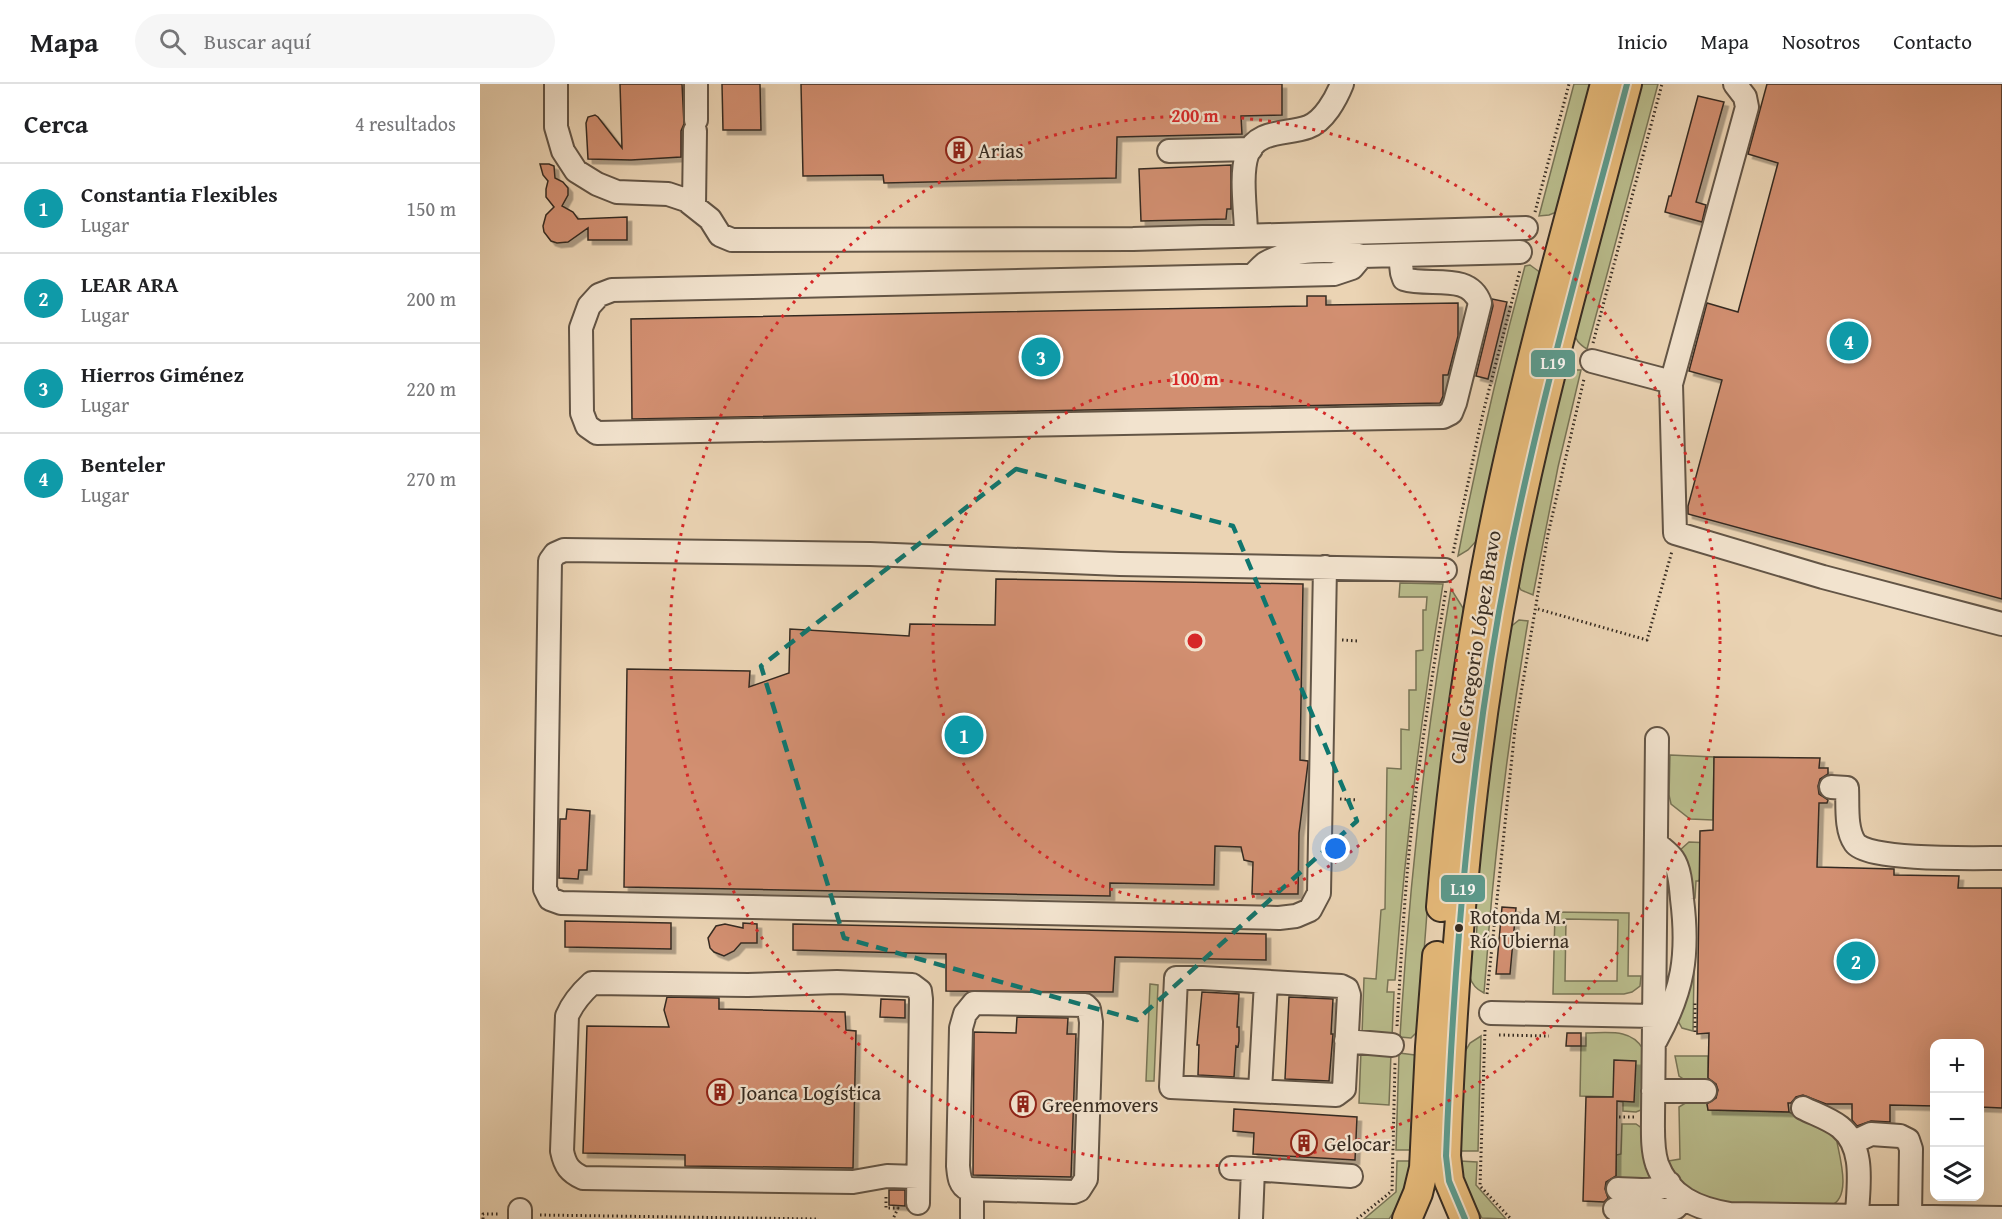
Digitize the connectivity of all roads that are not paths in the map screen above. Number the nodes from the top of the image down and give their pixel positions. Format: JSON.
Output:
{"nodes":[{"id":1,"x":556,"y":84,"type":"edge"},
{"id":2,"x":696,"y":84,"type":"edge"},
{"id":3,"x":1342,"y":84,"type":"edge"},
{"id":4,"x":1605,"y":84,"type":"edge"},
{"id":5,"x":1627,"y":84,"type":"edge"},
{"id":6,"x":1735,"y":84,"type":"edge"},
{"id":7,"x":1251,"y":149,"type":"junction"},
{"id":8,"x":1169,"y":151,"type":"dead end"},
{"id":9,"x":694,"y":206,"type":"junction"},
{"id":10,"x":1526,"y":228,"type":"dead end"},
{"id":11,"x":1246,"y":235,"type":"junction"},
{"id":12,"x":1520,"y":252,"type":"dead end"},
{"id":13,"x":1400,"y":255,"type":"junction"},
{"id":14,"x":1590,"y":360,"type":"road end"},
{"id":15,"x":1671,"y":384,"type":"junction"},
{"id":16,"x":1325,"y":567,"type":"junction"},
{"id":17,"x":1445,"y":570,"type":"dead end"},
{"id":18,"x":2002,"y":624,"type":"edge"},
{"id":19,"x":1657,"y":740,"type":"dead end"},
{"id":20,"x":1831,"y":787,"type":"dead end"},
{"id":21,"x":1656,"y":843,"type":"junction"},
{"id":22,"x":2002,"y":858,"type":"edge"},
{"id":23,"x":1266,"y":982,"type":"junction"},
{"id":24,"x":1488,"y":1013,"type":"road end"},
{"id":25,"x":1654,"y":1016,"type":"junction"},
{"id":26,"x":1346,"y":1041,"type":"junction"},
{"id":27,"x":1653,"y":1044,"type":"junction"},
{"id":28,"x":1392,"y":1045,"type":"dead end"},
{"id":29,"x":1260,"y":1091,"type":"junction"},
{"id":30,"x":1653,"y":1091,"type":"junction"},
{"id":31,"x":1705,"y":1091,"type":"dead end"},
{"id":32,"x":1803,"y":1108,"type":"dead end"},
{"id":33,"x":1854,"y":1142,"type":"junction"},
{"id":34,"x":1352,"y":1176,"type":"dead end"},
{"id":35,"x":918,"y":1177,"type":"junction"},
{"id":36,"x":972,"y":1189,"type":"junction"},
{"id":37,"x":1676,"y":1191,"type":"junction"},
{"id":38,"x":1616,"y":1199,"type":"dead end"},
{"id":39,"x":918,"y":1203,"type":"dead end"},
{"id":40,"x":1857,"y":1215,"type":"junction"},
{"id":41,"x":1910,"y":1216,"type":"junction"},
{"id":42,"x":972,"y":1218,"type":"edge"},
{"id":43,"x":2002,"y":1218,"type":"edge"},
{"id":44,"x":1251,"y":1219,"type":"edge"},
{"id":45,"x":1407,"y":1219,"type":"edge"},
{"id":46,"x":1464,"y":1219,"type":"edge"}],
"edges":[{"from":1,"to":9,"type":"lane"},
{"from":2,"to":9,"type":"lane"},
{"from":3,"to":7,"type":"lane"},
{"from":4,"to":45,"type":"main road","name":"Calle Gregorio López Bravo"},
{"from":5,"to":46,"type":"main road","name":"Calle Gregorio López Bravo"},
{"from":6,"to":15,"type":"lane"},
{"from":7,"to":8,"type":"lane"},
{"from":7,"to":11,"type":"lane"},
{"from":9,"to":11,"type":"lane"},
{"from":10,"to":11,"type":"lane"},
{"from":12,"to":13,"type":"lane"},
{"from":13,"to":13,"type":"lane"},
{"from":14,"to":15,"type":"lane"},
{"from":15,"to":18,"type":"lane"},
{"from":16,"to":16,"type":"lane"},
{"from":16,"to":17,"type":"lane"},
{"from":19,"to":21,"type":"lane"},
{"from":20,"to":22,"type":"lane"},
{"from":21,"to":25,"type":"lane"},
{"from":21,"to":27,"type":"lane"},
{"from":23,"to":26,"type":"lane"},
{"from":23,"to":29,"type":"lane"},
{"from":23,"to":29,"type":"lane"},
{"from":24,"to":25,"type":"lane"},
{"from":25,"to":27,"type":"lane"},
{"from":26,"to":28,"type":"lane"},
{"from":26,"to":29,"type":"lane"},
{"from":27,"to":30,"type":"lane"},
{"from":30,"to":31,"type":"lane"},
{"from":30,"to":37,"type":"lane"},
{"from":32,"to":33,"type":"lane"},
{"from":33,"to":40,"type":"lane"},
{"from":33,"to":41,"type":"lane"},
{"from":34,"to":44,"type":"lane"},
{"from":35,"to":35,"type":"lane"},
{"from":35,"to":39,"type":"lane"},
{"from":36,"to":36,"type":"lane"},
{"from":36,"to":42,"type":"lane"},
{"from":37,"to":38,"type":"lane"},
{"from":37,"to":40,"type":"lane"},
{"from":40,"to":41,"type":"lane"},
{"from":41,"to":43,"type":"lane"},
{"from":45,"to":46,"type":"main road"}]}
